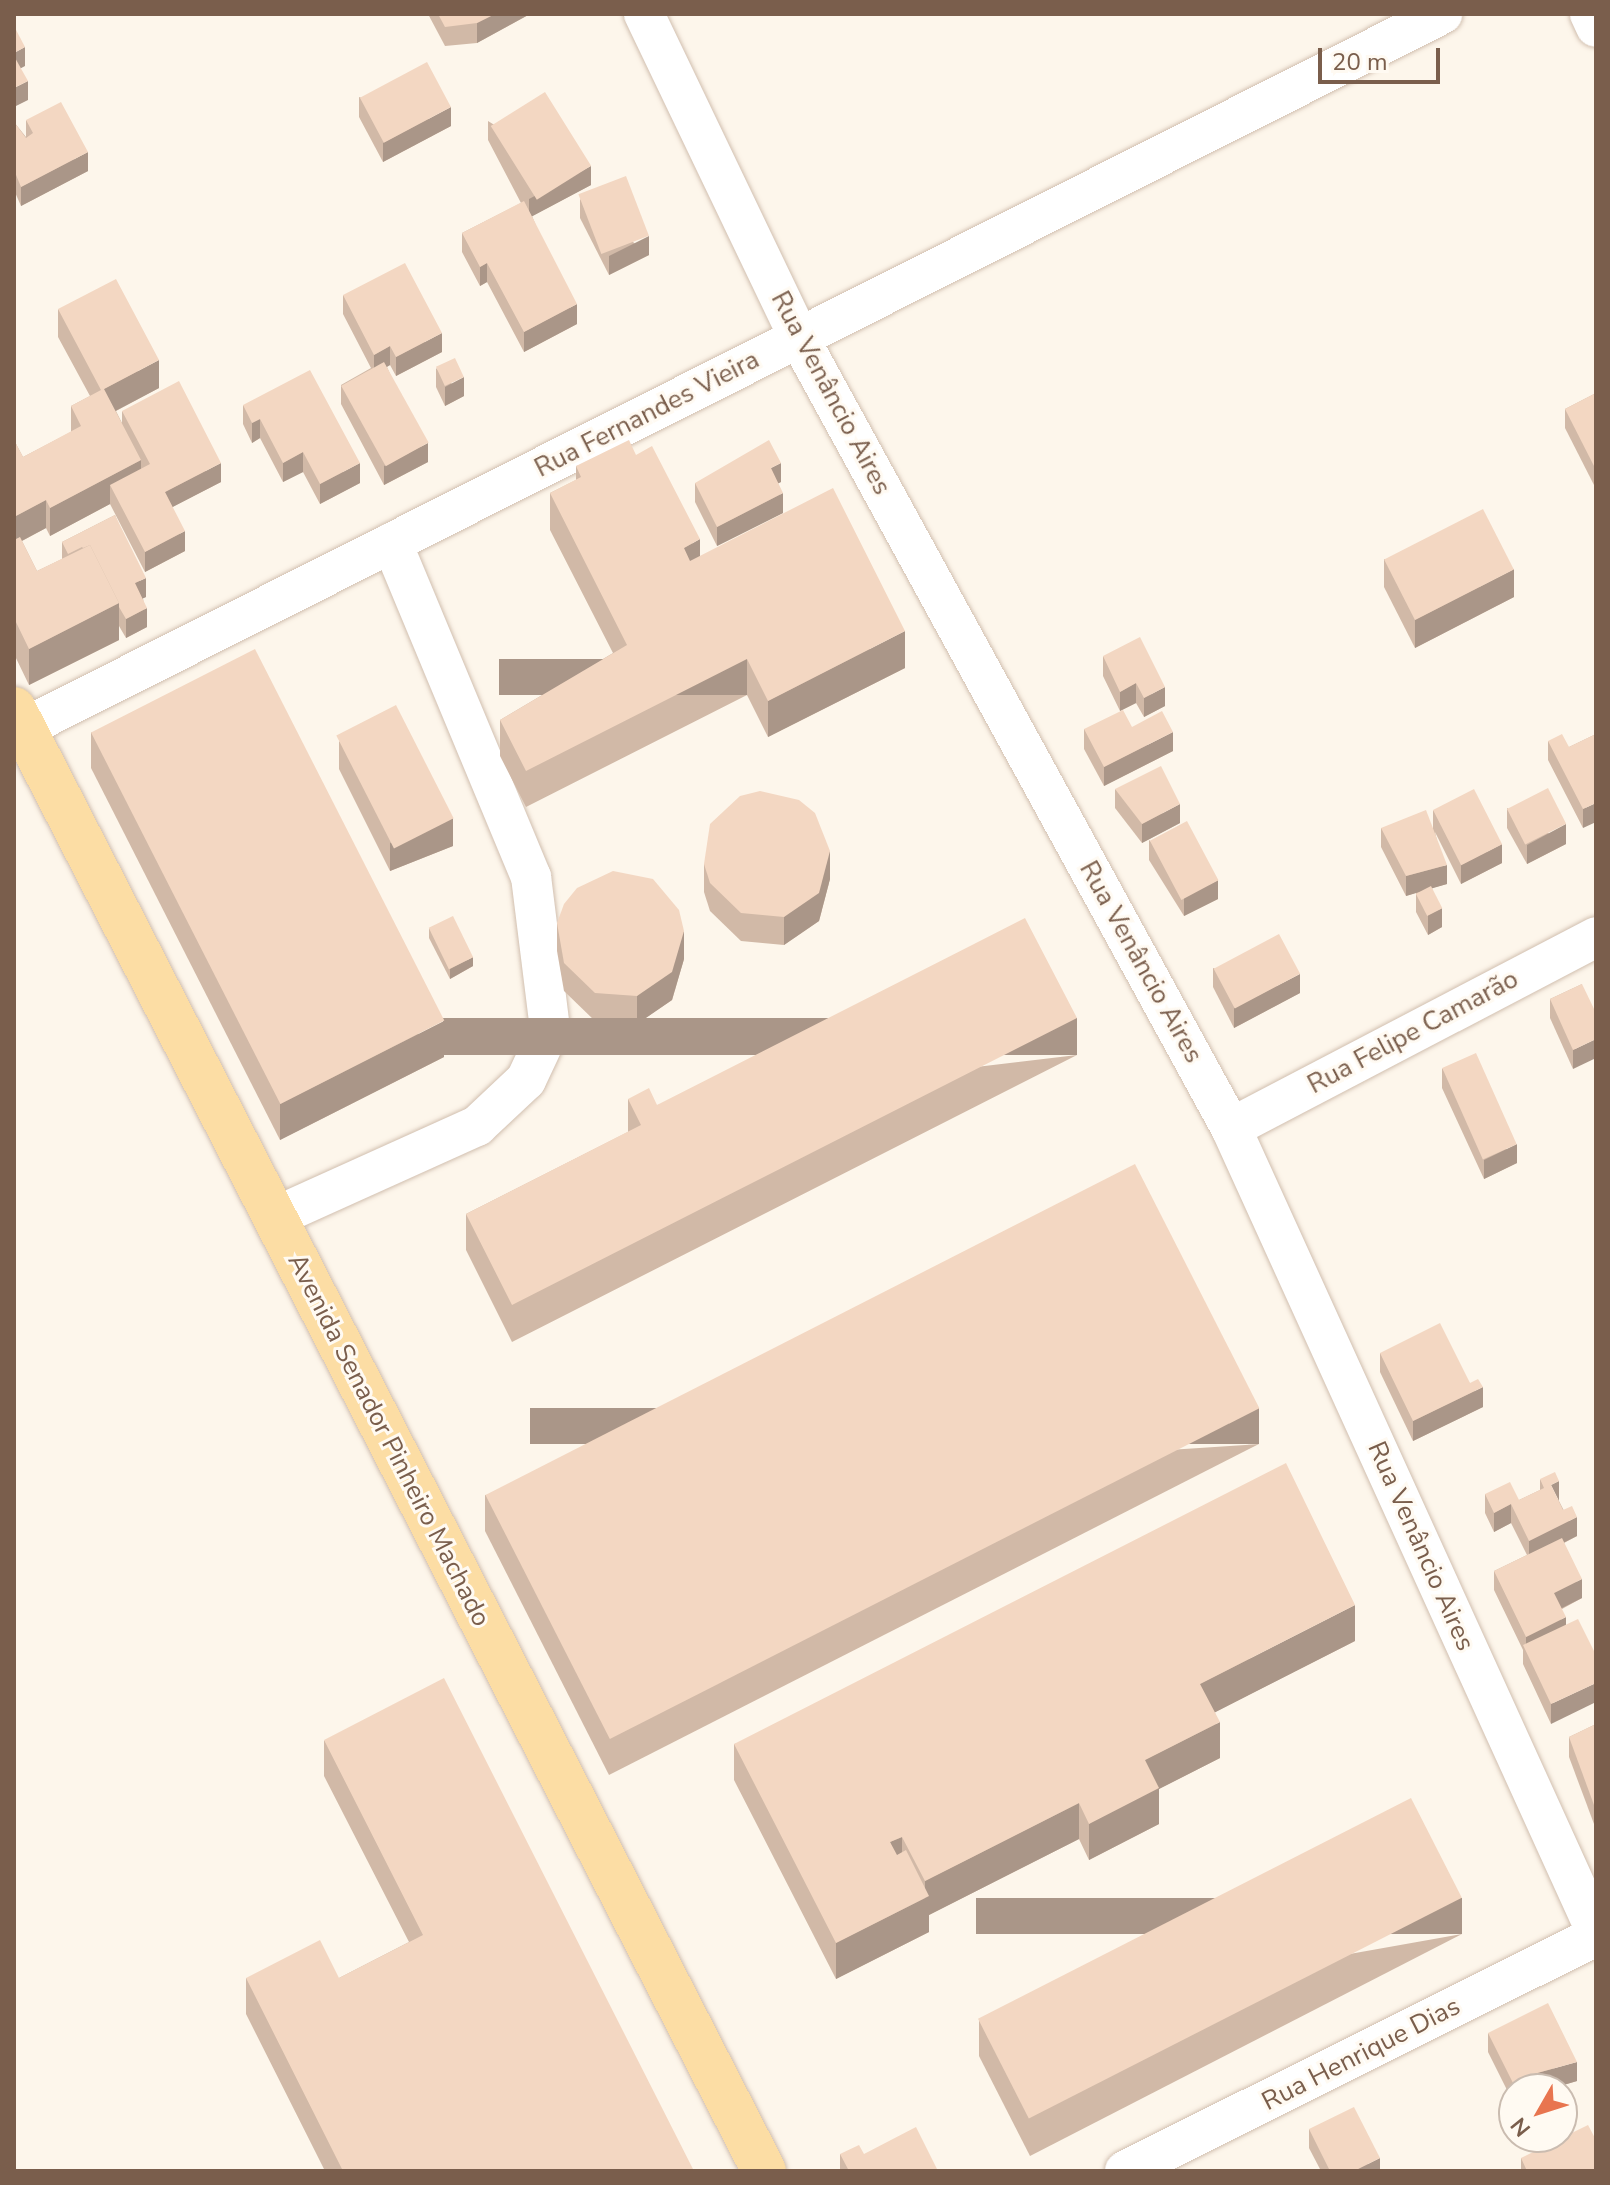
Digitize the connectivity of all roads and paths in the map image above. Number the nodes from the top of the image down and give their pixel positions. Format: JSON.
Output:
{"nodes":[{"id":1,"x":644,"y":14,"type":"edge"},
{"id":2,"x":1442,"y":14,"type":"edge"},
{"id":3,"x":1590,"y":14,"type":"edge"},
{"id":4,"x":1596,"y":27,"type":"edge"},
{"id":5,"x":799,"y":338,"type":"junction"},
{"id":6,"x":392,"y":543,"type":"junction"},
{"id":7,"x":19,"y":718,"type":"edge"},
{"id":8,"x":1596,"y":937,"type":"edge"},
{"id":9,"x":1231,"y":1128,"type":"junction"},
{"id":10,"x":275,"y":1217,"type":"junction"},
{"id":11,"x":1596,"y":1934,"type":"edge"},
{"id":12,"x":764,"y":2171,"type":"edge"},
{"id":13,"x":1125,"y":2171,"type":"edge"}],
"edges":[{"from":1,"to":5,"type":"street","name":"Rua Venâncio Aires"},
{"from":2,"to":5,"type":"street","name":"Rua Fernandes Vieira"},
{"from":3,"to":4,"type":"street"},
{"from":5,"to":6,"type":"street","name":"Rua Fernandes Vieira"},
{"from":5,"to":9,"type":"street","name":"Rua Venâncio Aires"},
{"from":6,"to":7,"type":"street","name":"Rua Fernandes Vieira"},
{"from":6,"to":10,"type":"street"},
{"from":7,"to":10,"type":"main road","name":"Avenida Senador Pinheiro Machado"},
{"from":8,"to":9,"type":"street","name":"Rua Felipe Camarão"},
{"from":9,"to":11,"type":"street","name":"Rua Venâncio Aires"},
{"from":10,"to":12,"type":"main road","name":"Avenida Senador Pinheiro Machado"},
{"from":11,"to":13,"type":"street","name":"Rua Henrique Dias"}]}
